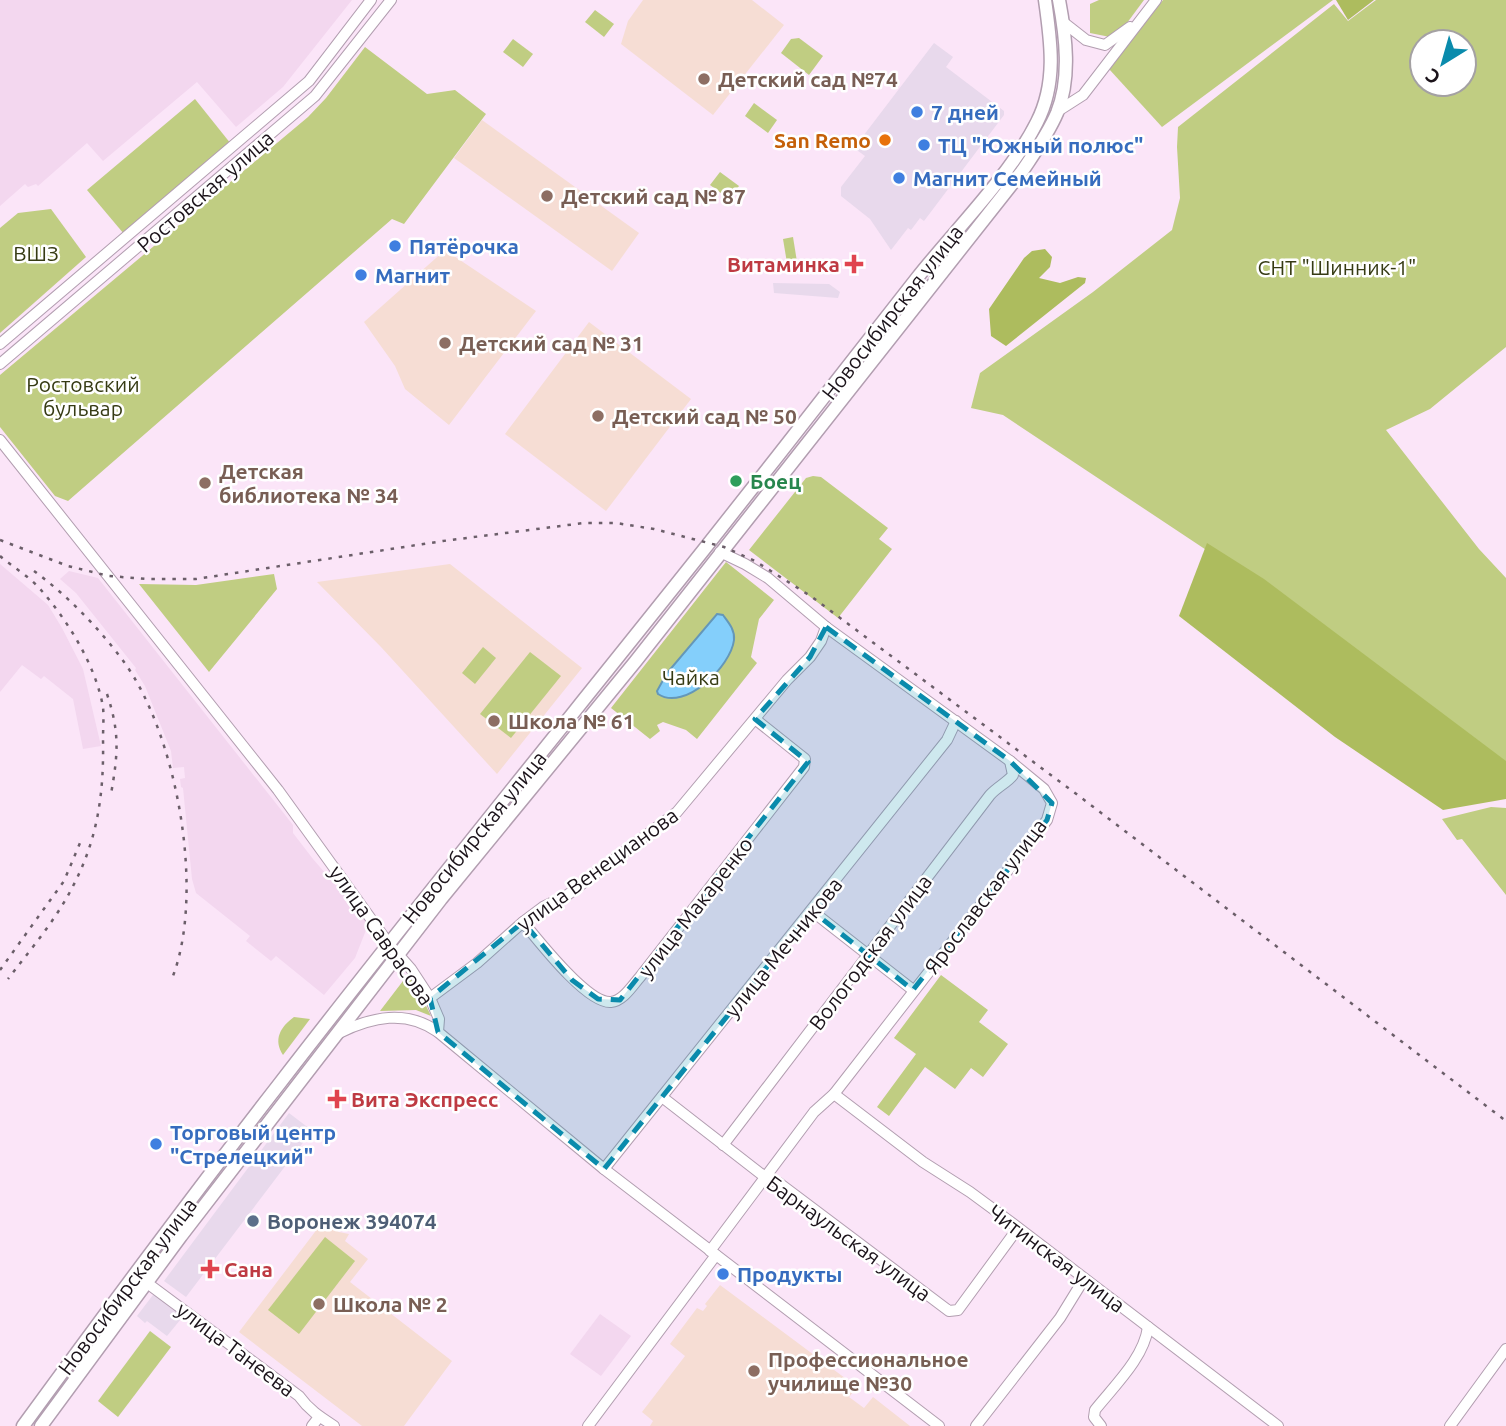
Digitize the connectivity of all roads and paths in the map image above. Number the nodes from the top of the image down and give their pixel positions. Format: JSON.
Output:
{"nodes":[{"id":1,"x":371,"y":0,"type":"edge"},
{"id":2,"x":391,"y":0,"type":"edge"},
{"id":3,"x":1045,"y":0,"type":"edge"},
{"id":4,"x":1059,"y":0,"type":"edge"},
{"id":5,"x":1156,"y":0,"type":"edge"},
{"id":6,"x":1144,"y":15,"type":"junction"},
{"id":7,"x":1063,"y":22,"type":"junction"},
{"id":8,"x":309,"y":81,"type":"junction"},
{"id":9,"x":320,"y":90,"type":"junction"},
{"id":10,"x":1058,"y":111,"type":"junction"},
{"id":11,"x":0,"y":344,"type":"edge"},
{"id":12,"x":0,"y":364,"type":"edge"},
{"id":13,"x":0,"y":440,"type":"edge"},
{"id":14,"x":720,"y":552,"type":"junction"},
{"id":15,"x":826,"y":627,"type":"junction"},
{"id":16,"x":755,"y":719,"type":"junction"},
{"id":17,"x":956,"y":721,"type":"junction"},
{"id":18,"x":1010,"y":761,"type":"junction"},
{"id":19,"x":812,"y":911,"type":"junction"},
{"id":20,"x":523,"y":922,"type":"junction"},
{"id":21,"x":389,"y":944,"type":"junction"},
{"id":22,"x":399,"y":954,"type":"junction"},
{"id":23,"x":868,"y":955,"type":"junction"},
{"id":24,"x":913,"y":990,"type":"junction"},
{"id":25,"x":430,"y":998,"type":"junction"},
{"id":26,"x":438,"y":1032,"type":"junction"},
{"id":27,"x":338,"y":1034,"type":"junction"},
{"id":28,"x":834,"y":1094,"type":"junction"},
{"id":29,"x":662,"y":1097,"type":"junction"},
{"id":30,"x":723,"y":1145,"type":"junction"},
{"id":31,"x":604,"y":1169,"type":"junction"},
{"id":32,"x":765,"y":1177,"type":"junction"},
{"id":33,"x":1018,"y":1228,"type":"junction"},
{"id":34,"x":713,"y":1253,"type":"junction"},
{"id":35,"x":135,"y":1274,"type":"junction"},
{"id":36,"x":1084,"y":1279,"type":"junction"},
{"id":37,"x":146,"y":1282,"type":"junction"},
{"id":38,"x":1148,"y":1327,"type":"junction"},
{"id":39,"x":1506,"y":1349,"type":"edge"},
{"id":40,"x":319,"y":1416,"type":"junction"},
{"id":41,"x":23,"y":1426,"type":"edge"},
{"id":42,"x":41,"y":1426,"type":"edge"},
{"id":43,"x":312,"y":1426,"type":"edge"},
{"id":44,"x":334,"y":1426,"type":"edge"},
{"id":45,"x":588,"y":1426,"type":"edge"},
{"id":46,"x":939,"y":1426,"type":"edge"},
{"id":47,"x":976,"y":1426,"type":"edge"},
{"id":48,"x":1101,"y":1426,"type":"edge"},
{"id":49,"x":1278,"y":1426,"type":"edge"},
{"id":50,"x":1451,"y":1426,"type":"edge"}],
"edges":[{"from":1,"to":8,"type":"street","name":"Ростовская улица"},
{"from":2,"to":9,"type":"street","name":"Ростовская улица"},
{"from":3,"to":21,"type":"main road","name":"Новосибирская улица"},
{"from":4,"to":7,"type":"main road","name":"Новосибирская улица"},
{"from":5,"to":6,"type":"street","name":"Новосибирская улица"},
{"from":6,"to":7,"type":"street","name":"Новосибирская улица"},
{"from":6,"to":10,"type":"street","name":"Новосибирская улица"},
{"from":7,"to":10,"type":"main road","name":"Новосибирская улица"},
{"from":8,"to":9,"type":"street"},
{"from":8,"to":11,"type":"street","name":"Ростовская улица"},
{"from":9,"to":12,"type":"street","name":"Ростовская улица"},
{"from":10,"to":14,"type":"main road","name":"Новосибирская улица"},
{"from":13,"to":21,"type":"street","name":"улица Саврасова"},
{"from":14,"to":15,"type":"street","name":"Ярославская улица"},
{"from":14,"to":22,"type":"main road","name":"Новосибирская улица"},
{"from":15,"to":16,"type":"street","name":"улица Венецианова"},
{"from":15,"to":17,"type":"street","name":"Ярославская улица"},
{"from":16,"to":20,"type":"street","name":"улица Венецианова"},
{"from":16,"to":20,"type":"street","name":"улица Макаренко"},
{"from":17,"to":18,"type":"street","name":"Ярославская улица"},
{"from":17,"to":19,"type":"street","name":"улица Мечникова"},
{"from":18,"to":23,"type":"street","name":"Вологодская улица"},
{"from":18,"to":24,"type":"street","name":"Ярославская улица"},
{"from":19,"to":23,"type":"street"},
{"from":19,"to":29,"type":"street","name":"улица Мечникова"},
{"from":20,"to":25,"type":"street","name":"улица Венецианова"},
{"from":21,"to":22,"type":"street","name":"улица Саврасова"},
{"from":21,"to":35,"type":"main road","name":"Новосибирская улица"},
{"from":22,"to":25,"type":"street","name":"улица Саврасова"},
{"from":22,"to":27,"type":"main road","name":"Новосибирская улица"},
{"from":23,"to":24,"type":"street"},
{"from":23,"to":30,"type":"street","name":"Вологодская улица"},
{"from":24,"to":28,"type":"street","name":"Ярославская улица"},
{"from":25,"to":26,"type":"street","name":"улица Саврасова"},
{"from":26,"to":27,"type":"street"},
{"from":26,"to":31,"type":"street","name":"улица Саврасова"},
{"from":27,"to":37,"type":"main road","name":"Новосибирская улица"},
{"from":28,"to":32,"type":"street","name":"Ярославская улица"},
{"from":28,"to":33,"type":"street","name":"Читинская улица"},
{"from":29,"to":30,"type":"street","name":"Барнаульская улица"},
{"from":29,"to":31,"type":"street","name":"улица Мечникова"},
{"from":30,"to":32,"type":"street","name":"Барнаульская улица"},
{"from":31,"to":34,"type":"street","name":"улица Саврасова"},
{"from":32,"to":33,"type":"street","name":"Барнаульская улица"},
{"from":32,"to":34,"type":"street","name":"Ярославская улица"},
{"from":33,"to":36,"type":"street","name":"Читинская улица"},
{"from":34,"to":45,"type":"street","name":"Ярославская улица"},
{"from":34,"to":46,"type":"street","name":"улица Саврасова"},
{"from":35,"to":37,"type":"street","name":"улица Танеева"},
{"from":35,"to":41,"type":"main road","name":"Новосибирская улица"},
{"from":36,"to":38,"type":"street","name":"Читинская улица"},
{"from":36,"to":47,"type":"street"},
{"from":37,"to":40,"type":"street","name":"улица Танеева"},
{"from":37,"to":42,"type":"main road","name":"Новосибирская улица"},
{"from":38,"to":48,"type":"street"},
{"from":38,"to":49,"type":"street","name":"Читинская улица"},
{"from":39,"to":50,"type":"street"},
{"from":40,"to":43,"type":"street"},
{"from":40,"to":44,"type":"street","name":"улица Танеева"}]}
